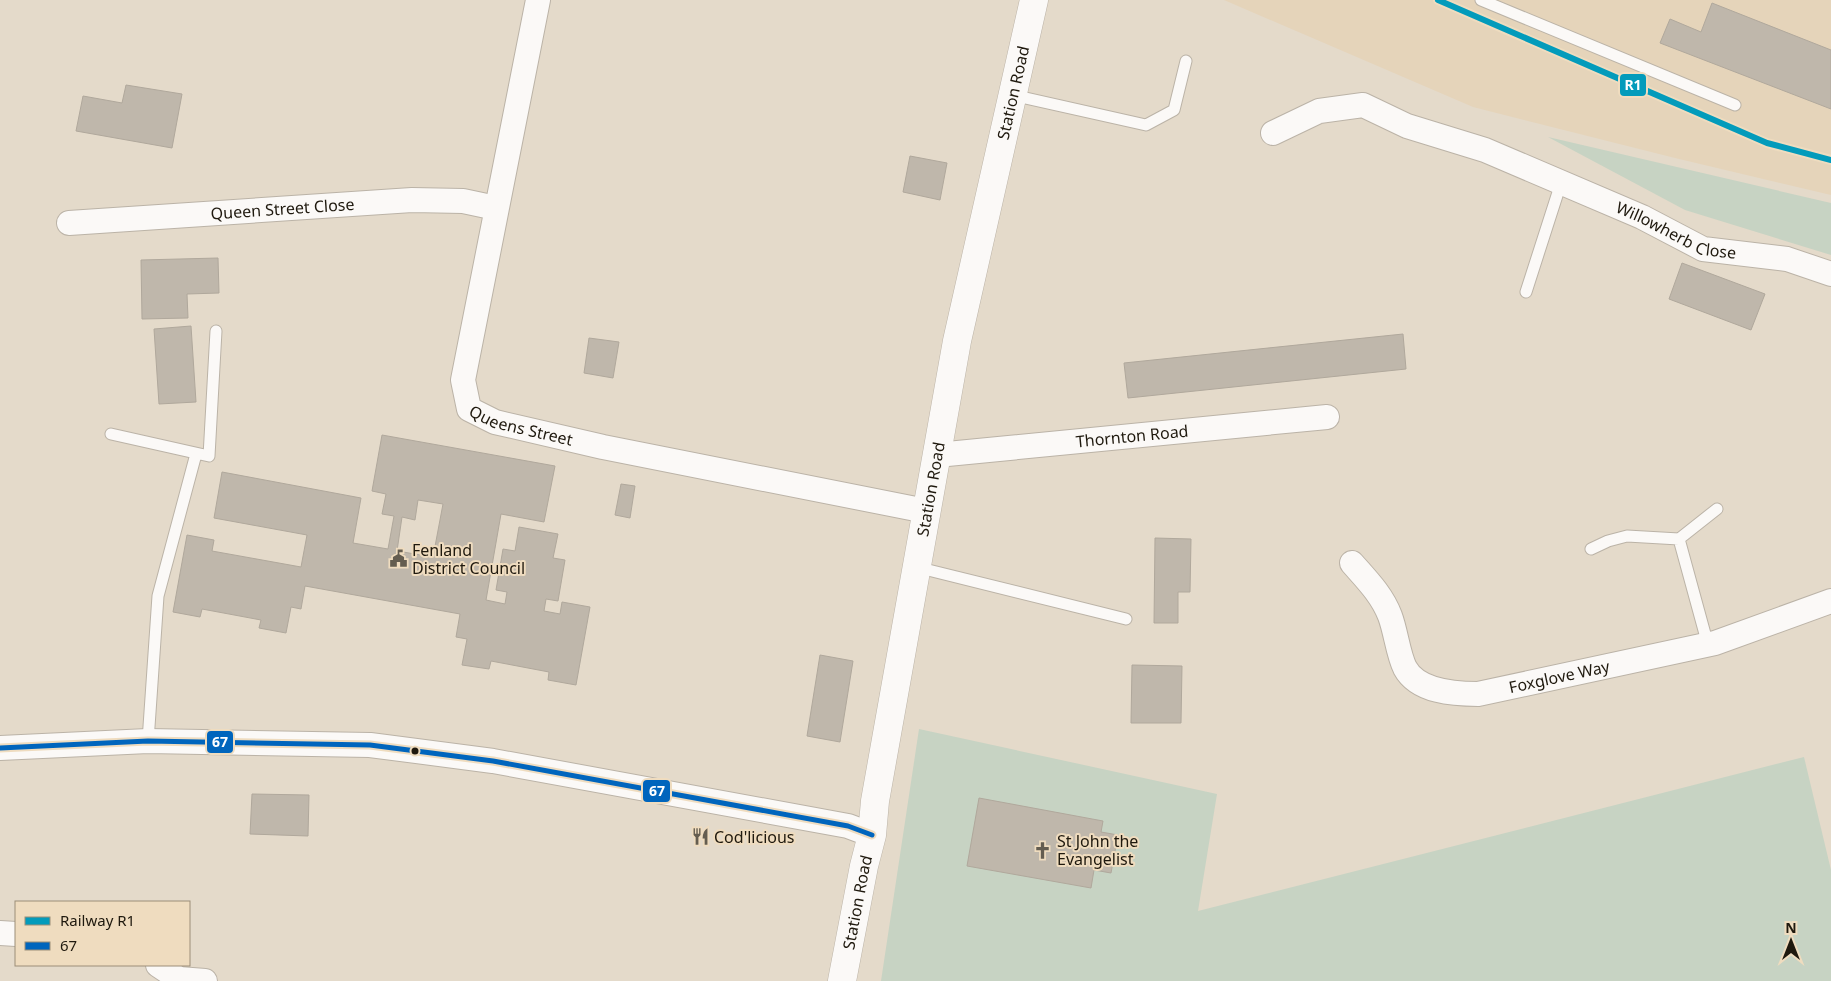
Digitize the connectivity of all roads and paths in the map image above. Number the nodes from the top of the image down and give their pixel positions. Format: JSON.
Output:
{"nodes":[{"id":1,"x":538,"y":0,"type":"edge"},
{"id":2,"x":1034,"y":0,"type":"edge"},
{"id":3,"x":1481,"y":0,"type":"edge"},
{"id":4,"x":1186,"y":61,"type":"dead end"},
{"id":5,"x":1012,"y":95,"type":"junction"},
{"id":6,"x":1735,"y":106,"type":"dead end"},
{"id":7,"x":1273,"y":133,"type":"dead end"},
{"id":8,"x":1561,"y":183,"type":"junction"},
{"id":9,"x":496,"y":208,"type":"junction"},
{"id":10,"x":69,"y":223,"type":"dead end"},
{"id":11,"x":1831,"y":274,"type":"edge"},
{"id":12,"x":1526,"y":292,"type":"dead end"},
{"id":13,"x":216,"y":331,"type":"dead end"},
{"id":14,"x":1327,"y":417,"type":"dead end"},
{"id":15,"x":111,"y":434,"type":"dead end"},
{"id":16,"x":196,"y":454,"type":"junction"},
{"id":17,"x":937,"y":455,"type":"junction"},
{"id":18,"x":1717,"y":509,"type":"dead end"},
{"id":19,"x":926,"y":511,"type":"junction"},
{"id":20,"x":1679,"y":539,"type":"junction"},
{"id":21,"x":1591,"y":549,"type":"dead end"},
{"id":22,"x":1352,"y":564,"type":"dead end"},
{"id":23,"x":916,"y":567,"type":"junction"},
{"id":24,"x":1831,"y":601,"type":"edge"},
{"id":25,"x":1126,"y":619,"type":"dead end"},
{"id":26,"x":1708,"y":645,"type":"junction"},
{"id":27,"x":148,"y":741,"type":"junction"},
{"id":28,"x":0,"y":748,"type":"edge"},
{"id":29,"x":872,"y":835,"type":"junction"},
{"id":30,"x":0,"y":933,"type":"edge"},
{"id":31,"x":15,"y":934,"type":"edge"},
{"id":32,"x":159,"y":966,"type":"edge"},
{"id":33,"x":205,"y":981,"type":"edge"},
{"id":34,"x":842,"y":981,"type":"edge"}],
"edges":[{"from":1,"to":9,"type":"street","name":"Queens Street"},
{"from":2,"to":5,"type":"main road","name":"Station Road"},
{"from":3,"to":6,"type":"lane"},
{"from":4,"to":5,"type":"lane"},
{"from":5,"to":17,"type":"main road","name":"Station Road"},
{"from":7,"to":8,"type":"street","name":"Willowherb Close"},
{"from":8,"to":11,"type":"street","name":"Willowherb Close"},
{"from":8,"to":12,"type":"lane"},
{"from":9,"to":10,"type":"street","name":"Queen Street Close"},
{"from":9,"to":19,"type":"street","name":"Queens Street"},
{"from":13,"to":16,"type":"lane"},
{"from":14,"to":17,"type":"street","name":"Thornton Road"},
{"from":15,"to":16,"type":"lane"},
{"from":16,"to":27,"type":"lane"},
{"from":17,"to":19,"type":"main road","name":"Station Road"},
{"from":18,"to":20,"type":"lane"},
{"from":19,"to":23,"type":"main road","name":"Station Road"},
{"from":20,"to":21,"type":"lane"},
{"from":20,"to":26,"type":"lane"},
{"from":22,"to":26,"type":"street","name":"Foxglove Way"},
{"from":23,"to":25,"type":"lane"},
{"from":23,"to":29,"type":"main road","name":"Station Road"},
{"from":24,"to":26,"type":"street","name":"Foxglove Way"},
{"from":27,"to":28,"type":"street"},
{"from":27,"to":29,"type":"street"},
{"from":29,"to":34,"type":"main road","name":"Station Road"},
{"from":30,"to":31,"type":"street"},
{"from":32,"to":33,"type":"street"}]}
